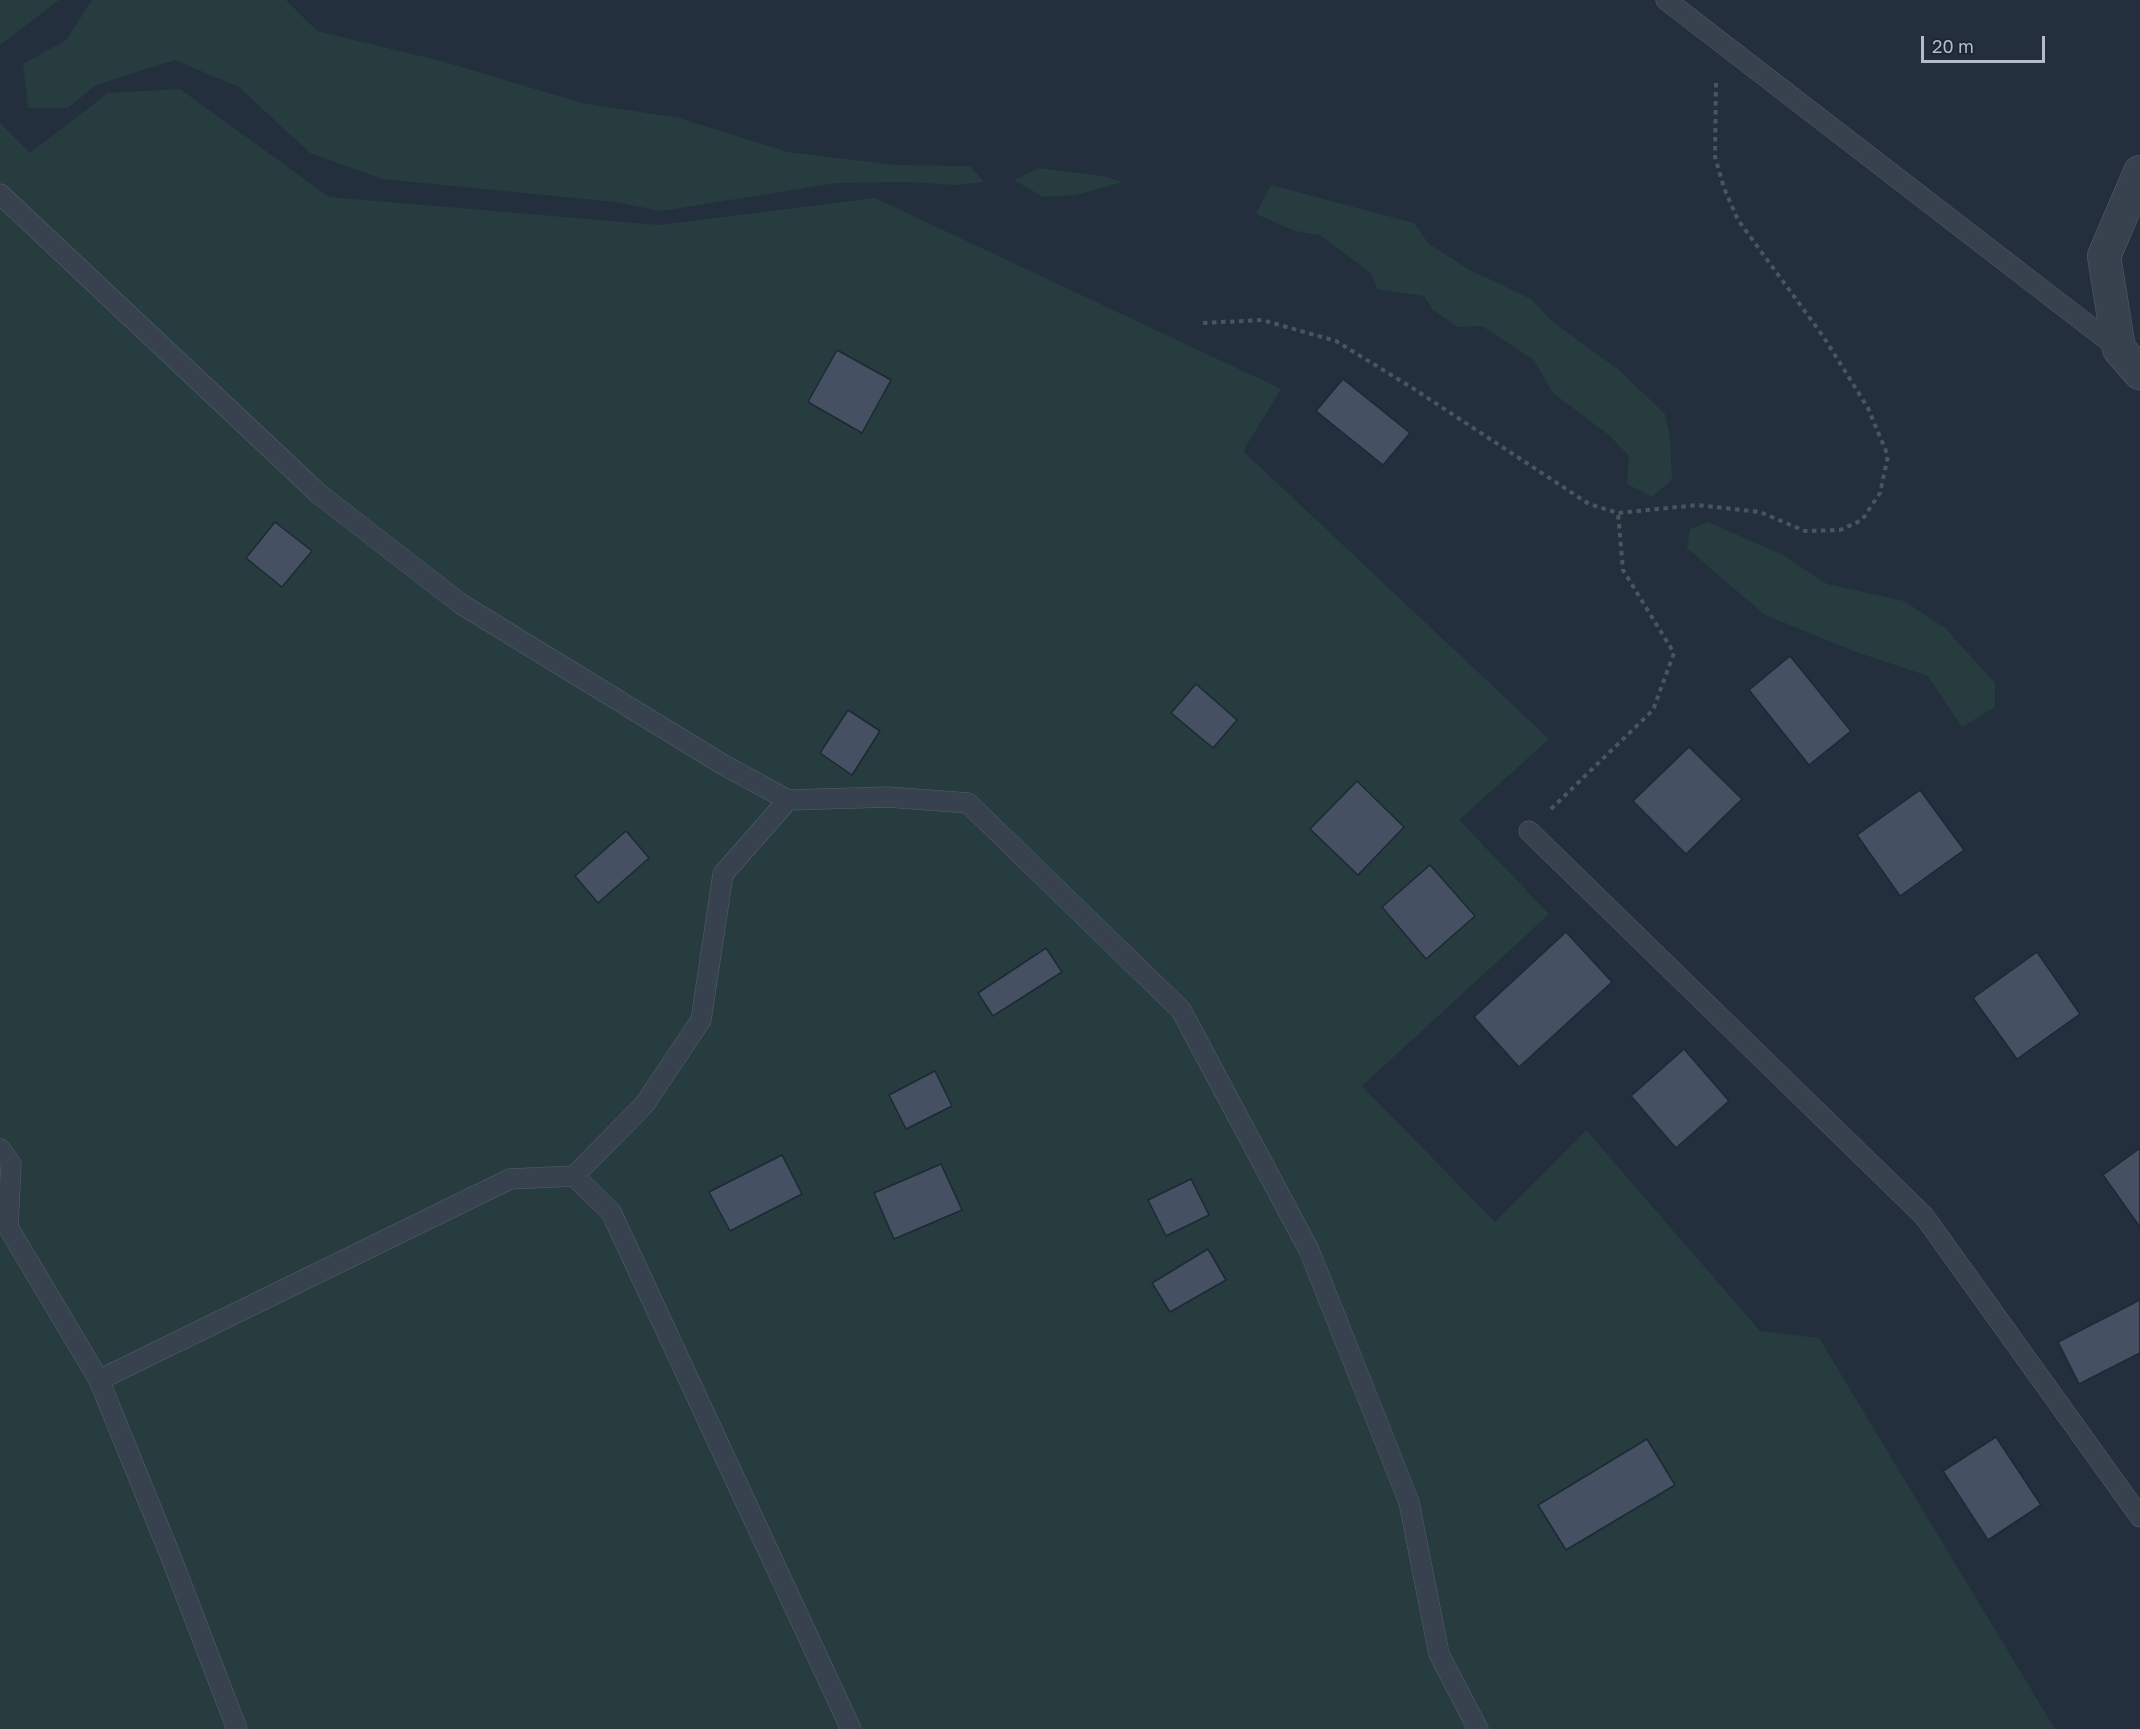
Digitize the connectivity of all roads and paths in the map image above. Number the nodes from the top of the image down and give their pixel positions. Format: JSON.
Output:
{"nodes":[{"id":1,"x":1666,"y":0,"type":"edge"},
{"id":2,"x":1716,"y":38,"type":"junction"},
{"id":3,"x":2140,"y":172,"type":"edge"},
{"id":4,"x":0,"y":194,"type":"edge"},
{"id":5,"x":1203,"y":323,"type":"dead end"},
{"id":6,"x":2130,"y":361,"type":"edge"},
{"id":7,"x":1618,"y":513,"type":"junction"},
{"id":8,"x":788,"y":800,"type":"junction"},
{"id":9,"x":1529,"y":831,"type":"joint"},
{"id":10,"x":0,"y":1149,"type":"edge"},
{"id":11,"x":574,"y":1176,"type":"junction"},
{"id":12,"x":4,"y":1229,"type":"edge"},
{"id":13,"x":99,"y":1380,"type":"junction"},
{"id":14,"x":2140,"y":1517,"type":"edge"},
{"id":15,"x":237,"y":1729,"type":"edge"},
{"id":16,"x":851,"y":1729,"type":"edge"},
{"id":17,"x":1478,"y":1729,"type":"edge"}],
"edges":[{"from":1,"to":2,"type":"lane"},
{"from":2,"to":6,"type":"lane"},
{"from":2,"to":7,"type":"path"},
{"from":3,"to":6,"type":"street"},
{"from":4,"to":8,"type":"lane"},
{"from":5,"to":7,"type":"path"},
{"from":7,"to":9,"type":"path"},
{"from":8,"to":11,"type":"lane"},
{"from":8,"to":17,"type":"lane"},
{"from":9,"to":14,"type":"lane"},
{"from":10,"to":12,"type":"lane"},
{"from":11,"to":13,"type":"lane"},
{"from":11,"to":16,"type":"lane"},
{"from":12,"to":13,"type":"lane"},
{"from":13,"to":15,"type":"lane"}]}
